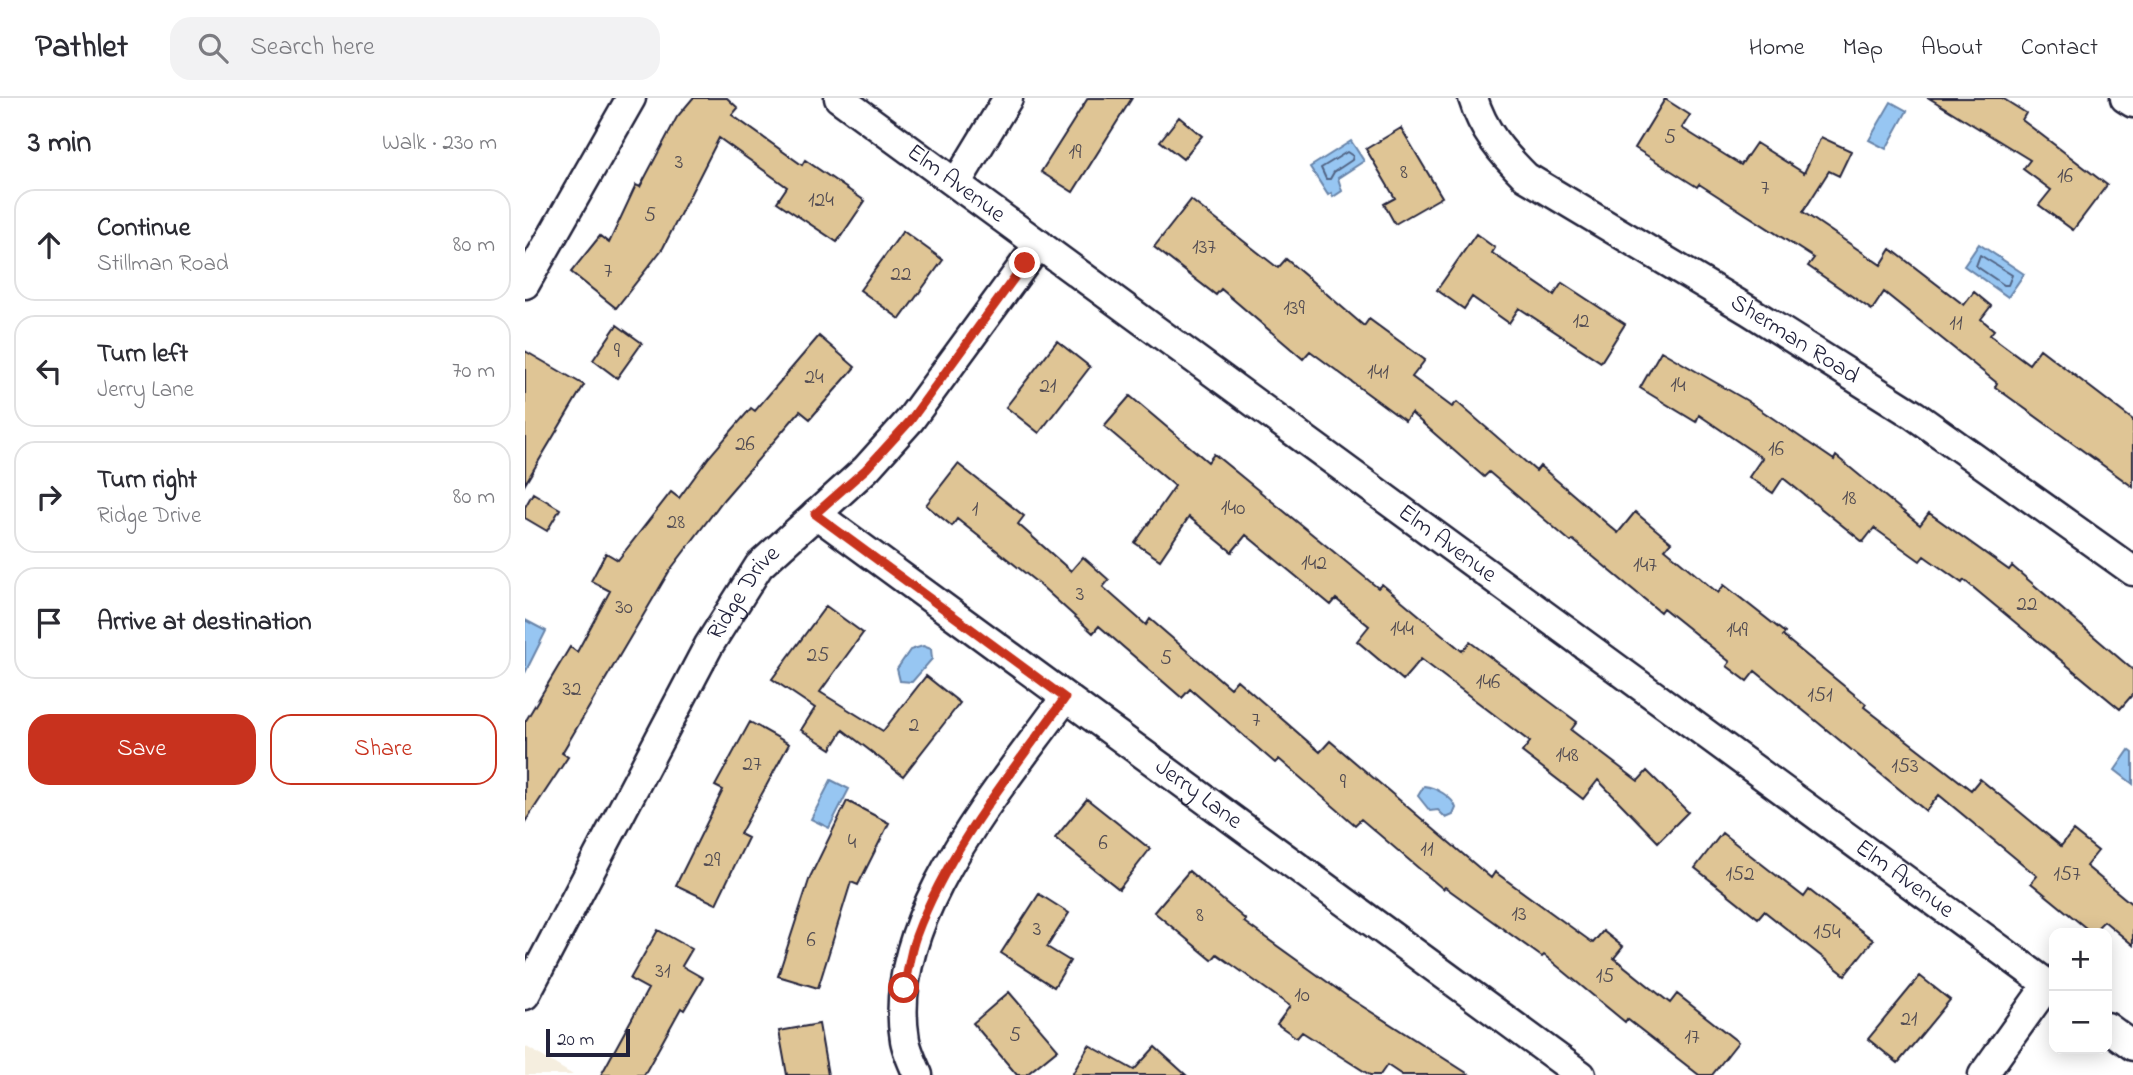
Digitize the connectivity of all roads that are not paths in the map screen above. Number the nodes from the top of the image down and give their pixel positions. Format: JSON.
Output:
{"nodes":[{"id":1,"x":631,"y":98,"type":"edge"},
{"id":2,"x":839,"y":98,"type":"edge"},
{"id":3,"x":1008,"y":98,"type":"edge"},
{"id":4,"x":1472,"y":98,"type":"edge"},
{"id":5,"x":2125,"y":98,"type":"edge"},
{"id":6,"x":2133,"y":103,"type":"edge"},
{"id":7,"x":957,"y":182,"type":"junction"},
{"id":8,"x":1039,"y":244,"type":"junction"},
{"id":9,"x":525,"y":284,"type":"edge"},
{"id":10,"x":815,"y":514,"type":"junction"},
{"id":11,"x":2133,"y":571,"type":"edge"},
{"id":12,"x":1065,"y":698,"type":"junction"},
{"id":13,"x":2049,"y":986,"type":"edge"},
{"id":14,"x":2049,"y":990,"type":"edge"},
{"id":15,"x":525,"y":995,"type":"edge"},
{"id":16,"x":2112,"y":1031,"type":"edge"},
{"id":17,"x":2133,"y":1046,"type":"edge"},
{"id":18,"x":918,"y":1075,"type":"edge"},
{"id":19,"x":1581,"y":1075,"type":"edge"},
{"id":20,"x":1983,"y":1075,"type":"edge"}],
"edges":[{"from":1,"to":9,"type":"street"},
{"from":2,"to":7,"type":"street","name":"Elm Avenue"},
{"from":3,"to":7,"type":"street"},
{"from":4,"to":11,"type":"street","name":"Sherman Road"},
{"from":5,"to":6,"type":"street"},
{"from":7,"to":8,"type":"street","name":"Elm Avenue"},
{"from":8,"to":10,"type":"street","name":"Ridge Drive"},
{"from":8,"to":13,"type":"street","name":"Elm Avenue"},
{"from":10,"to":12,"type":"street","name":"Jerry Lane"},
{"from":10,"to":15,"type":"street","name":"Ridge Drive"},
{"from":12,"to":18,"type":"street"},
{"from":12,"to":19,"type":"street","name":"Jerry Lane"},
{"from":14,"to":20,"type":"street"},
{"from":16,"to":17,"type":"street"}]}
